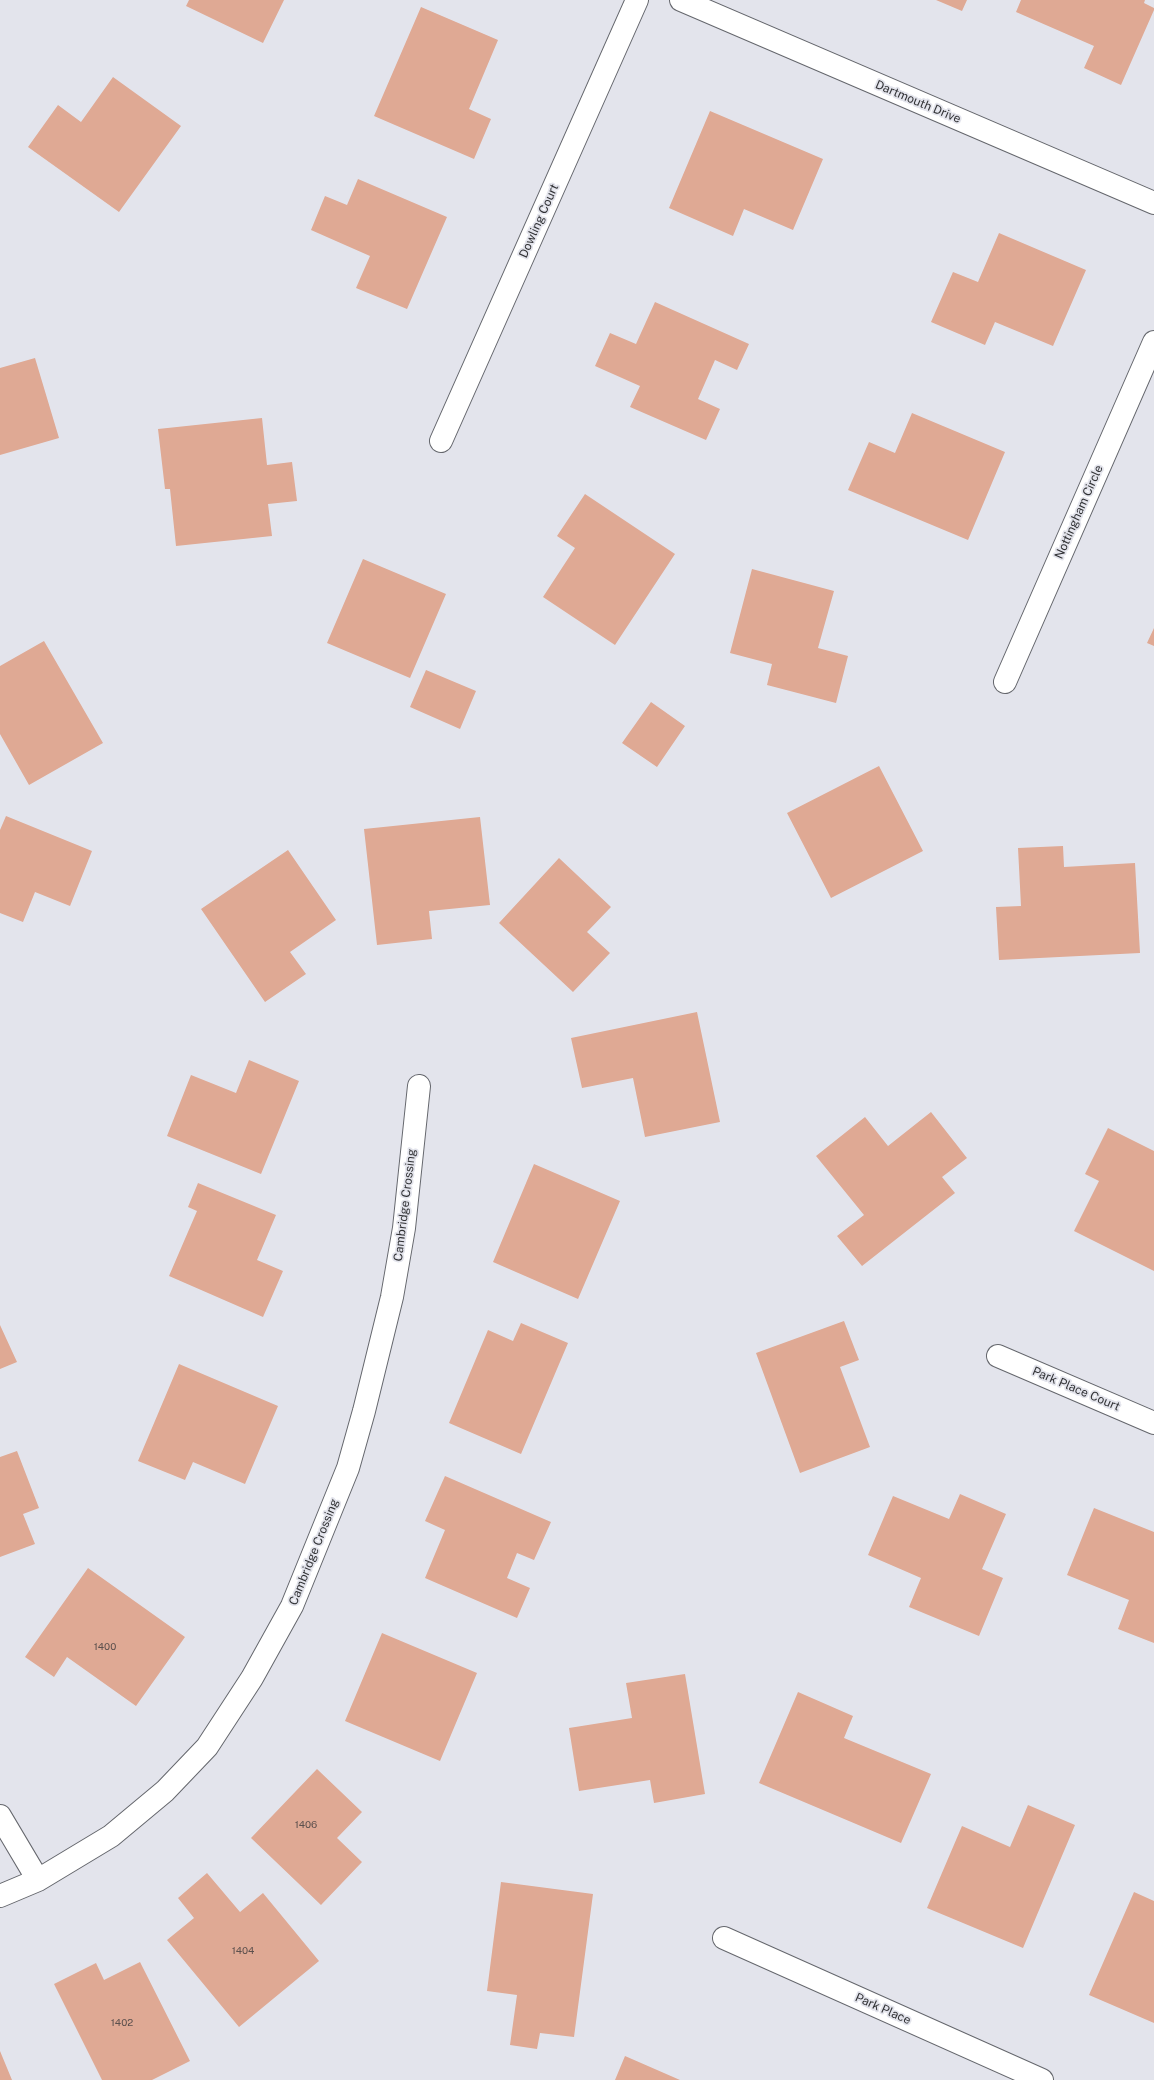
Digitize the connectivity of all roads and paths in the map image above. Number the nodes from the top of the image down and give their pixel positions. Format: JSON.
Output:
{"nodes":[{"id":1,"x":637,"y":0,"type":"edge"},
{"id":2,"x":682,"y":0,"type":"edge"},
{"id":3,"x":1154,"y":203,"type":"edge"},
{"id":4,"x":1154,"y":342,"type":"edge"},
{"id":5,"x":441,"y":441,"type":"dead end"},
{"id":6,"x":1005,"y":682,"type":"dead end"},
{"id":7,"x":419,"y":1086,"type":"dead end"},
{"id":8,"x":998,"y":1356,"type":"dead end"},
{"id":9,"x":1154,"y":1423,"type":"edge"},
{"id":10,"x":0,"y":1816,"type":"edge"},
{"id":11,"x":38,"y":1880,"type":"junction"},
{"id":12,"x":0,"y":1896,"type":"edge"},
{"id":13,"x":724,"y":1938,"type":"dead end"},
{"id":14,"x":1042,"y":2080,"type":"edge"}],
"edges":[{"from":1,"to":5,"type":"street","name":"Dowling Court"},
{"from":2,"to":3,"type":"street","name":"Dartmouth Drive"},
{"from":4,"to":6,"type":"street","name":"Nottingham Circle"},
{"from":7,"to":11,"type":"street","name":"Cambridge Crossing"},
{"from":8,"to":9,"type":"street","name":"Park Place Court"},
{"from":10,"to":11,"type":"street"},
{"from":11,"to":12,"type":"street","name":"Cambridge Crossing"},
{"from":13,"to":14,"type":"street","name":"Park Place"}]}
